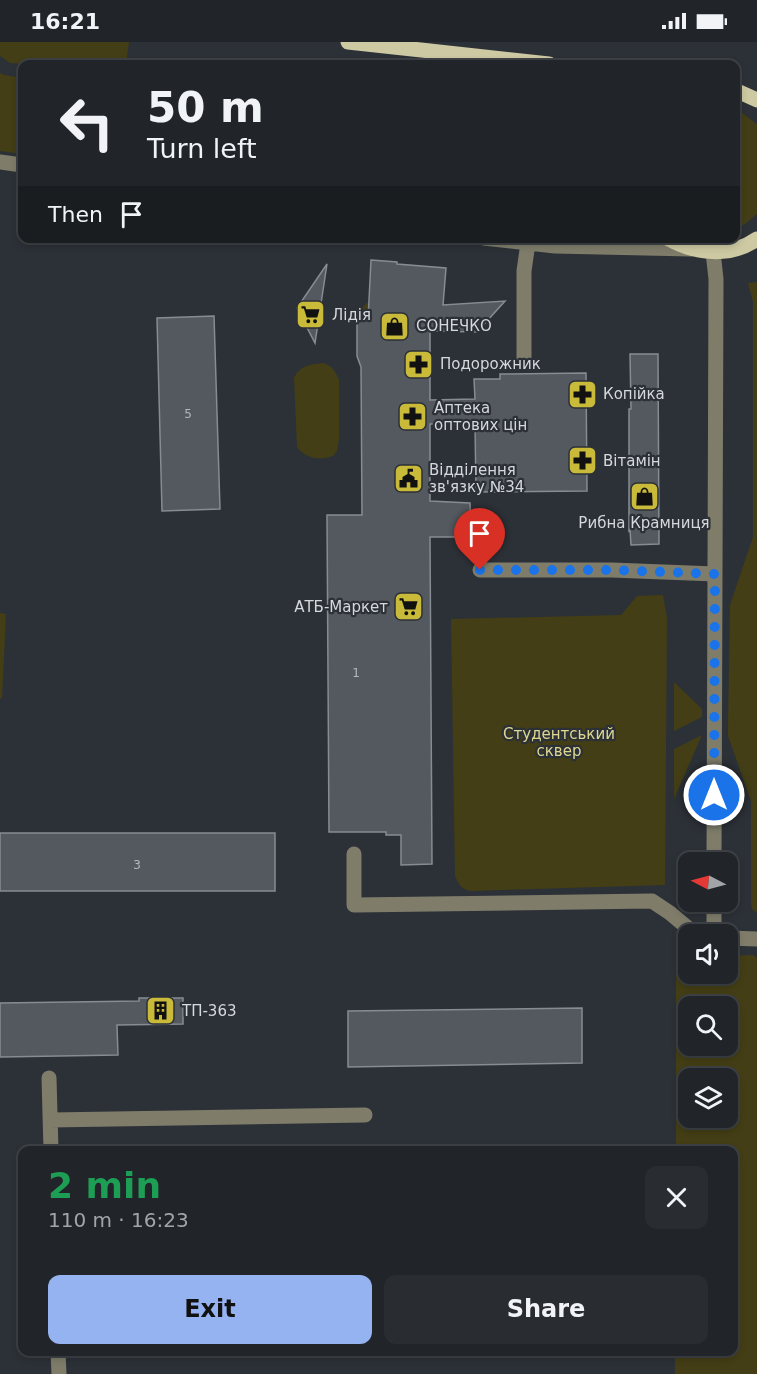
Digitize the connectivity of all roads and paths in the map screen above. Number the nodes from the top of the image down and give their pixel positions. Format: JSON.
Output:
{"nodes":[{"id":1,"x":348,"y":42,"type":"edge"},
{"id":2,"x":495,"y":60,"type":"edge"},
{"id":3,"x":740,"y":89,"type":"edge"},
{"id":4,"x":757,"y":89,"type":"edge"},
{"id":5,"x":740,"y":92,"type":"edge"},
{"id":6,"x":757,"y":100,"type":"edge"},
{"id":7,"x":0,"y":162,"type":"edge"},
{"id":8,"x":18,"y":164,"type":"edge"},
{"id":9,"x":757,"y":238,"type":"edge"},
{"id":10,"x":528,"y":243,"type":"joint"},
{"id":11,"x":678,"y":243,"type":"edge"},
{"id":12,"x":691,"y":249,"type":"junction"},
{"id":13,"x":713,"y":252,"type":"junction"},
{"id":14,"x":524,"y":360,"type":"dead end"},
{"id":15,"x":480,"y":570,"type":"dead end"},
{"id":16,"x":715,"y":574,"type":"junction"},
{"id":17,"x":714,"y":852,"type":"edge"},
{"id":18,"x":354,"y":854,"type":"dead end"},
{"id":19,"x":683,"y":924,"type":"edge"},
{"id":20,"x":738,"y":938,"type":"edge"},
{"id":21,"x":757,"y":939,"type":"edge"},
{"id":22,"x":49,"y":1078,"type":"dead end"},
{"id":23,"x":365,"y":1115,"type":"dead end"},
{"id":24,"x":51,"y":1120,"type":"junction"},
{"id":25,"x":51,"y":1146,"type":"edge"},
{"id":26,"x":58,"y":1356,"type":"edge"},
{"id":27,"x":59,"y":1374,"type":"edge"}],
"edges":[{"from":1,"to":2,"type":"main road"},
{"from":3,"to":4,"type":"main road"},
{"from":5,"to":6,"type":"main road"},
{"from":7,"to":8,"type":"street"},
{"from":9,"to":13,"type":"main road"},
{"from":10,"to":12,"type":"street"},
{"from":10,"to":14,"type":"street"},
{"from":11,"to":12,"type":"main road"},
{"from":12,"to":13,"type":"main road"},
{"from":13,"to":16,"type":"street"},
{"from":15,"to":16,"type":"street"},
{"from":16,"to":17,"type":"street"},
{"from":18,"to":19,"type":"street"},
{"from":20,"to":21,"type":"street"},
{"from":22,"to":24,"type":"street"},
{"from":23,"to":24,"type":"street"},
{"from":24,"to":25,"type":"street"},
{"from":26,"to":27,"type":"street"}]}
